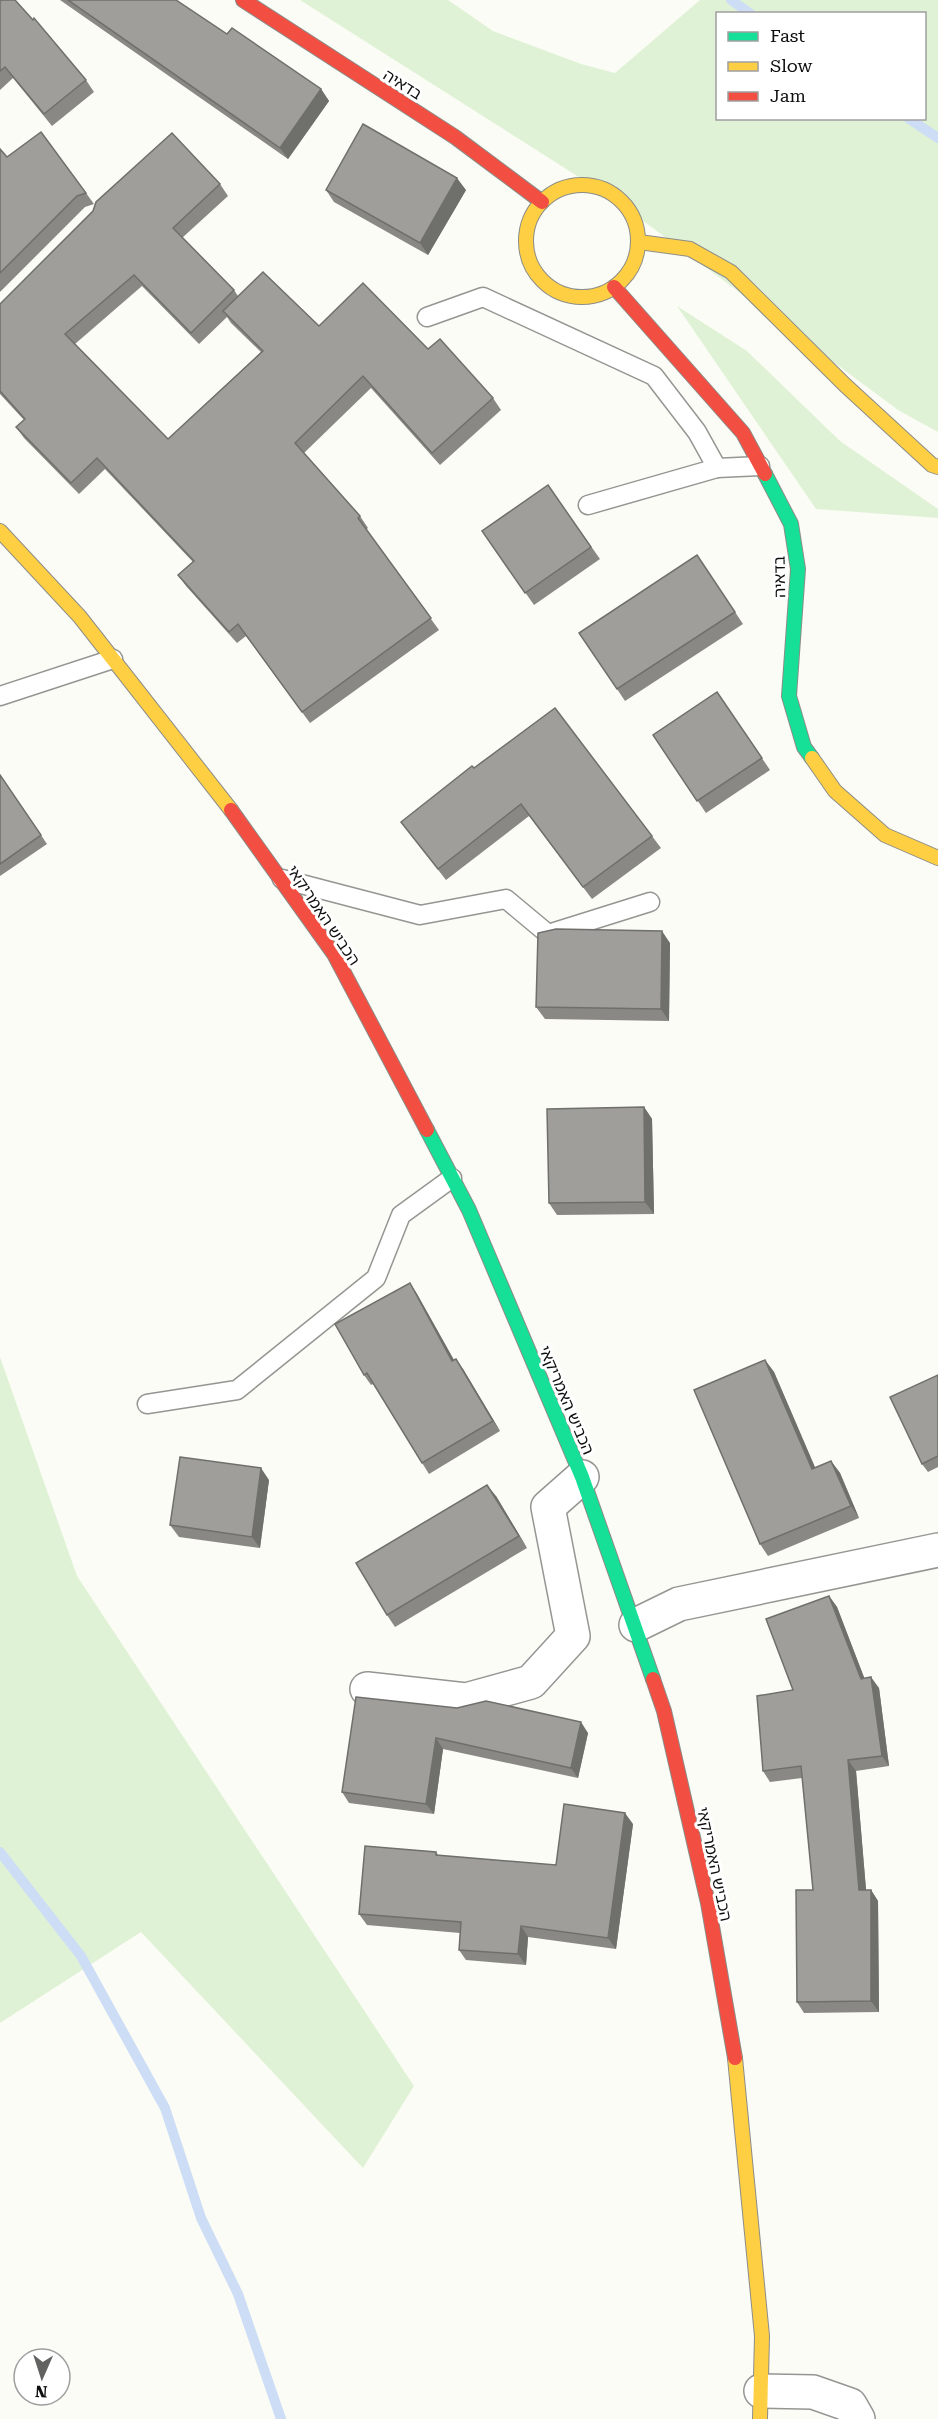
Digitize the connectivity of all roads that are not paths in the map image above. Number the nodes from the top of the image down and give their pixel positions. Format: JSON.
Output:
{"nodes":[{"id":1,"x":243,"y":0,"type":"edge"},
{"id":2,"x":542,"y":202,"type":"junction"},
{"id":3,"x":639,"y":242,"type":"junction"},
{"id":4,"x":614,"y":286,"type":"junction"},
{"id":5,"x":427,"y":317,"type":"dead end"},
{"id":6,"x":760,"y":466,"type":"junction"},
{"id":7,"x":938,"y":467,"type":"edge"},
{"id":8,"x":717,"y":468,"type":"junction"},
{"id":9,"x":588,"y":505,"type":"dead end"},
{"id":10,"x":0,"y":531,"type":"edge"},
{"id":11,"x":113,"y":659,"type":"junction"},
{"id":12,"x":0,"y":696,"type":"edge"},
{"id":13,"x":938,"y":858,"type":"edge"},
{"id":14,"x":280,"y":879,"type":"junction"},
{"id":15,"x":650,"y":902,"type":"dead end"},
{"id":16,"x":452,"y":1178,"type":"junction"},
{"id":17,"x":147,"y":1404,"type":"dead end"},
{"id":18,"x":582,"y":1477,"type":"junction"},
{"id":19,"x":938,"y":1550,"type":"edge"},
{"id":20,"x":636,"y":1625,"type":"junction"},
{"id":21,"x":367,"y":1689,"type":"dead end"},
{"id":22,"x":760,"y":2405,"type":"edge"},
{"id":23,"x":858,"y":2419,"type":"edge"}],
"edges":[{"from":1,"to":2,"type":"main road","name":"בדאיה"},
{"from":2,"to":3,"type":"main road"},
{"from":2,"to":4,"type":"main road"},
{"from":3,"to":4,"type":"main road"},
{"from":3,"to":7,"type":"main road"},
{"from":4,"to":6,"type":"main road","name":"בדאיה"},
{"from":5,"to":8,"type":"lane"},
{"from":6,"to":8,"type":"lane"},
{"from":6,"to":13,"type":"main road","name":"בדאיה"},
{"from":8,"to":9,"type":"lane"},
{"from":10,"to":11,"type":"main road","name":"הכביש האמריקאי"},
{"from":11,"to":12,"type":"lane"},
{"from":11,"to":14,"type":"main road","name":"הכביש האמריקאי"},
{"from":14,"to":15,"type":"lane"},
{"from":14,"to":16,"type":"main road","name":"הכביש האמריקאי"},
{"from":16,"to":17,"type":"lane"},
{"from":16,"to":18,"type":"main road","name":"הכביש האמריקאי"},
{"from":18,"to":20,"type":"main road","name":"הכביש האמריקאי"},
{"from":18,"to":21,"type":"street"},
{"from":19,"to":20,"type":"street"},
{"from":20,"to":22,"type":"main road","name":"הכביש האמריקאי"},
{"from":22,"to":23,"type":"street"}]}
